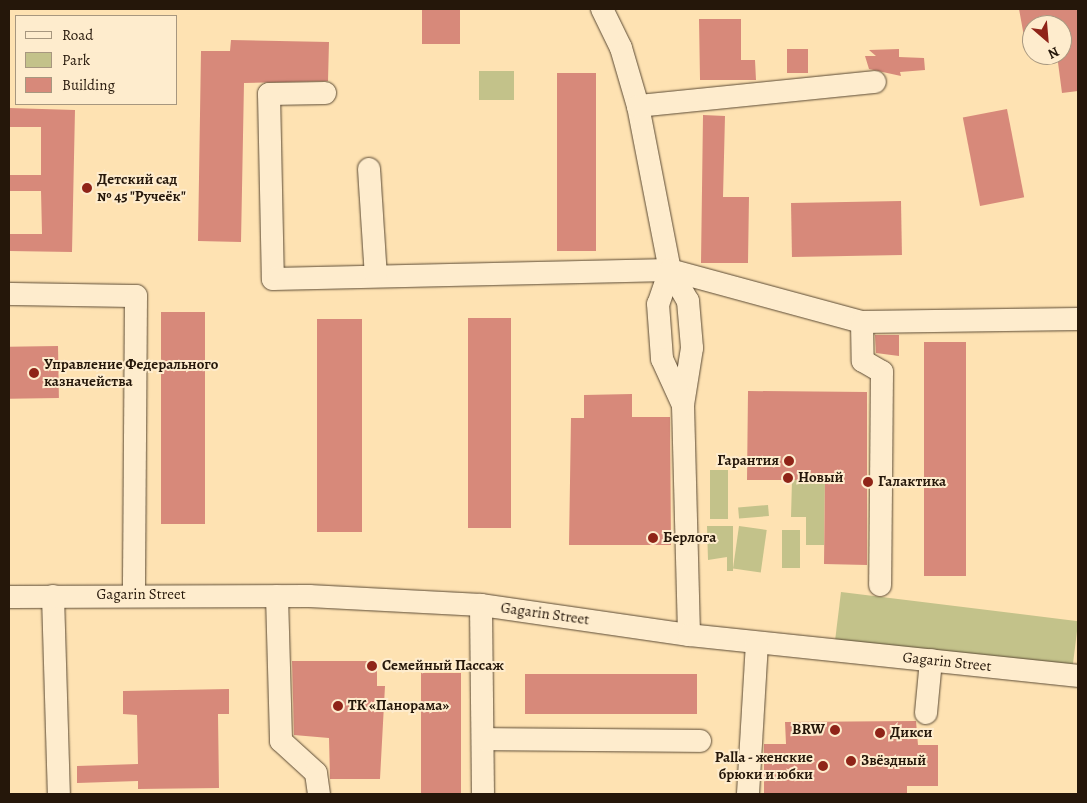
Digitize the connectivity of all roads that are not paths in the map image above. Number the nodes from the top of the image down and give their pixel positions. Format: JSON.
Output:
{"nodes":[{"id":1,"x":602,"y":9,"type":"edge"},
{"id":2,"x":875,"y":82,"type":"dead end"},
{"id":3,"x":324,"y":93,"type":"dead end"},
{"id":4,"x":638,"y":106,"type":"junction"},
{"id":5,"x":369,"y":169,"type":"dead end"},
{"id":6,"x":670,"y":270,"type":"junction"},
{"id":7,"x":376,"y":276,"type":"junction"},
{"id":8,"x":9,"y":294,"type":"edge"},
{"id":9,"x":1078,"y":319,"type":"edge"},
{"id":10,"x":862,"y":322,"type":"junction"},
{"id":11,"x":683,"y":405,"type":"junction"},
{"id":12,"x":880,"y":585,"type":"dead end"},
{"id":13,"x":134,"y":595,"type":"junction"},
{"id":14,"x":9,"y":596,"type":"edge"},
{"id":15,"x":52,"y":596,"type":"junction"},
{"id":16,"x":277,"y":596,"type":"junction"},
{"id":17,"x":481,"y":605,"type":"junction"},
{"id":18,"x":689,"y":635,"type":"junction"},
{"id":19,"x":757,"y":643,"type":"junction"},
{"id":20,"x":931,"y":660,"type":"junction"},
{"id":21,"x":1078,"y":676,"type":"edge"},
{"id":22,"x":926,"y":713,"type":"dead end"},
{"id":23,"x":483,"y":739,"type":"junction"},
{"id":24,"x":700,"y":740,"type":"dead end"},
{"id":25,"x":58,"y":794,"type":"edge"},
{"id":26,"x":319,"y":794,"type":"edge"},
{"id":27,"x":483,"y":794,"type":"edge"},
{"id":28,"x":748,"y":794,"type":"edge"}],
"edges":[{"from":1,"to":4,"type":"street"},
{"from":2,"to":4,"type":"street"},
{"from":3,"to":7,"type":"street"},
{"from":4,"to":6,"type":"street"},
{"from":5,"to":7,"type":"street"},
{"from":6,"to":7,"type":"street"},
{"from":6,"to":10,"type":"street"},
{"from":6,"to":11,"type":"street"},
{"from":6,"to":11,"type":"street"},
{"from":8,"to":13,"type":"street"},
{"from":9,"to":10,"type":"street"},
{"from":10,"to":12,"type":"street"},
{"from":11,"to":18,"type":"street"},
{"from":13,"to":15,"type":"street","name":"Gagarin Street"},
{"from":13,"to":16,"type":"street","name":"Gagarin Street"},
{"from":14,"to":15,"type":"street","name":"Gagarin Street"},
{"from":15,"to":25,"type":"street"},
{"from":16,"to":17,"type":"street","name":"Gagarin Street"},
{"from":16,"to":26,"type":"street"},
{"from":17,"to":18,"type":"street","name":"Gagarin Street"},
{"from":17,"to":23,"type":"street"},
{"from":18,"to":19,"type":"street","name":"Gagarin Street"},
{"from":19,"to":20,"type":"street","name":"Gagarin Street"},
{"from":19,"to":28,"type":"street"},
{"from":20,"to":21,"type":"street","name":"Gagarin Street"},
{"from":20,"to":22,"type":"street"},
{"from":23,"to":24,"type":"street"},
{"from":23,"to":27,"type":"street"}]}
